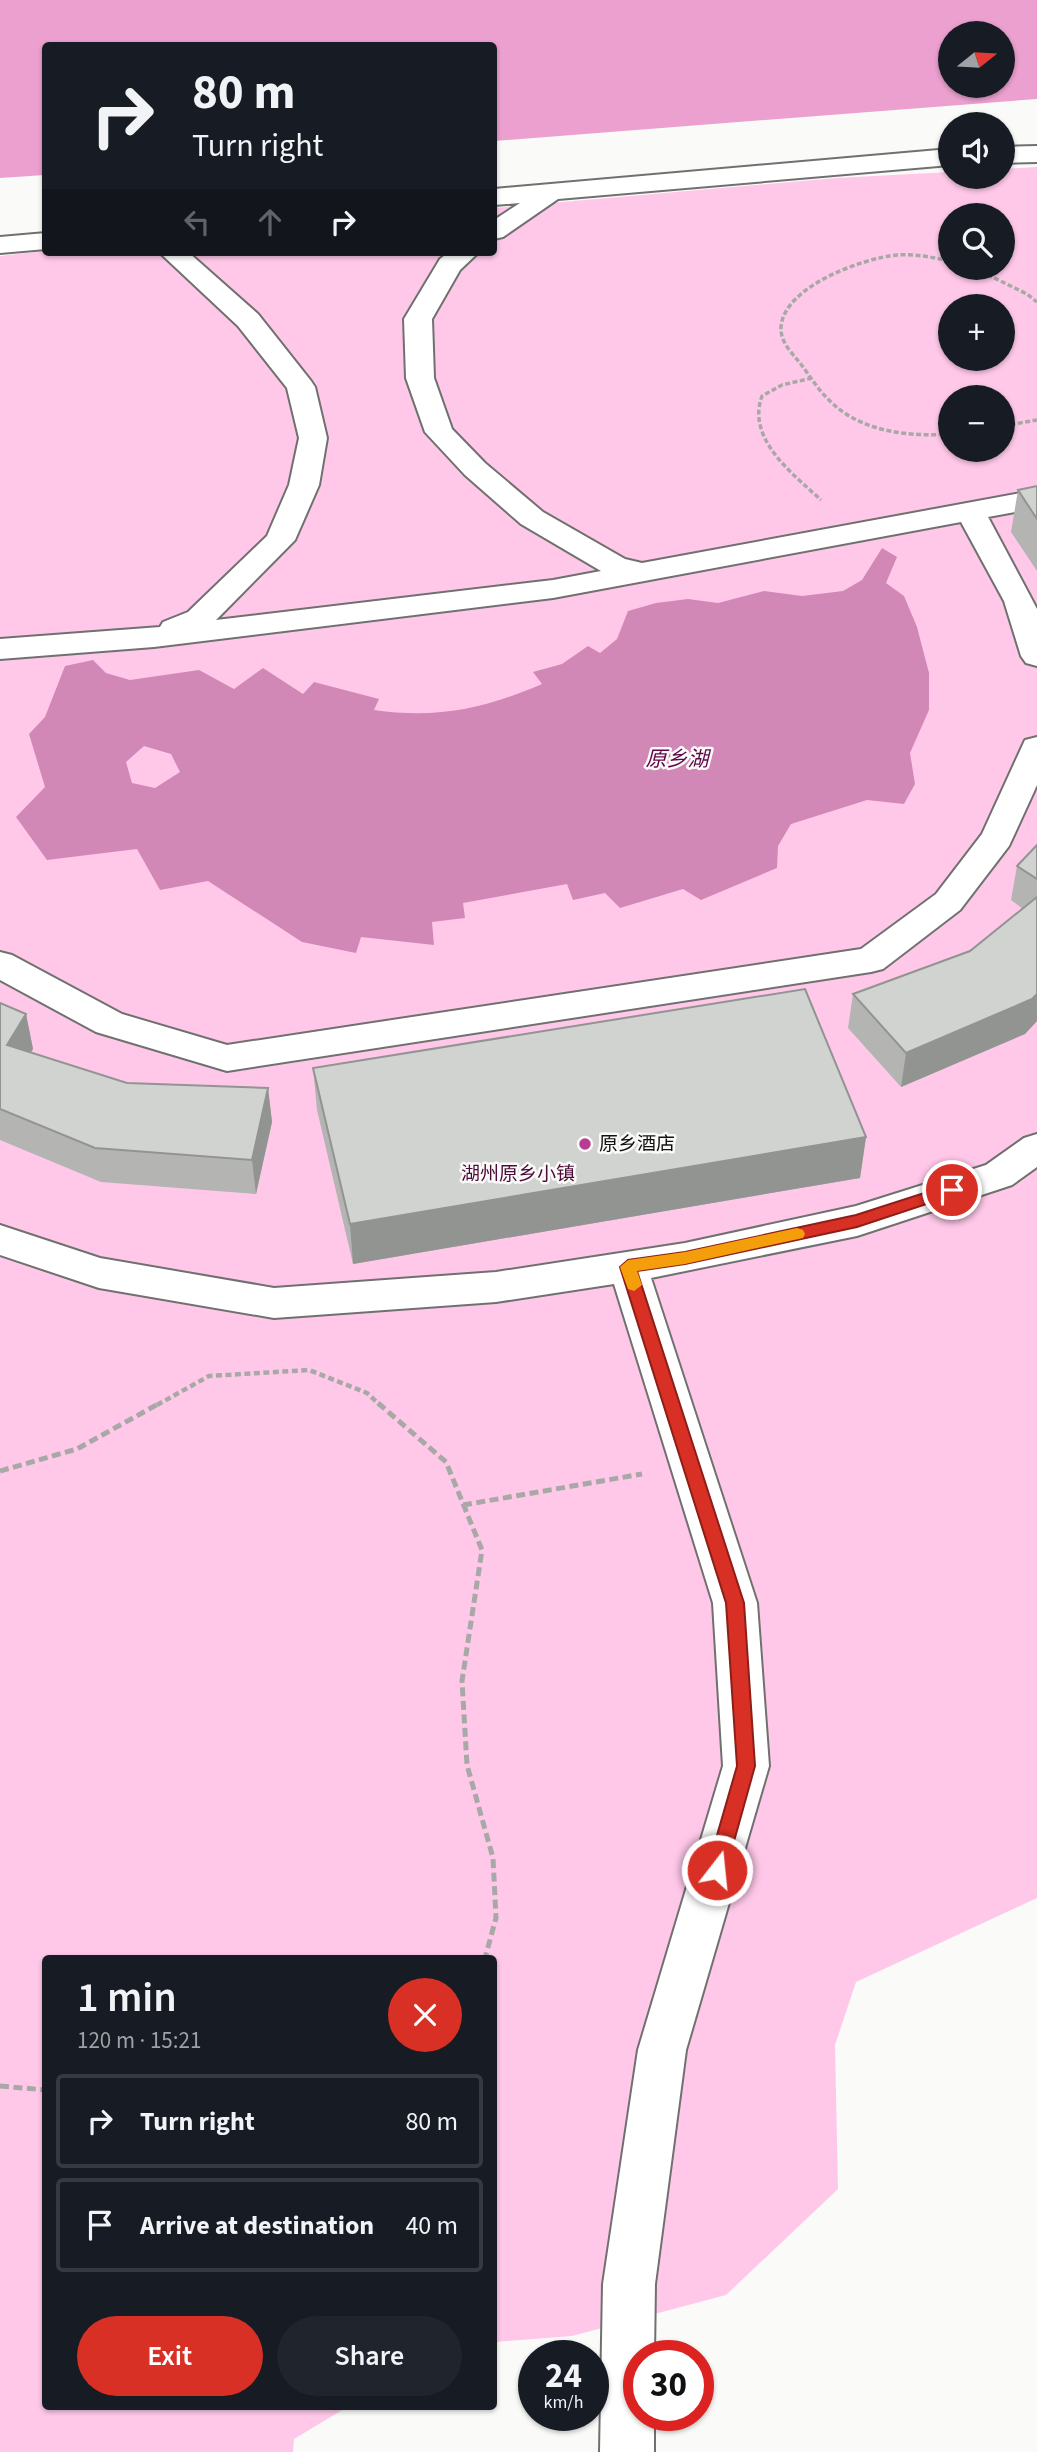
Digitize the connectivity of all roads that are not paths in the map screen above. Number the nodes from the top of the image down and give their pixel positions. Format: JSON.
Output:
{"nodes":[{"id":1,"x":1037,"y":154,"type":"edge"},
{"id":2,"x":1015,"y":155,"type":"edge"},
{"id":3,"x":938,"y":158,"type":"edge"},
{"id":4,"x":554,"y":191,"type":"junction"},
{"id":5,"x":497,"y":197,"type":"edge"},
{"id":6,"x":497,"y":229,"type":"edge"},
{"id":7,"x":42,"y":241,"type":"edge"},
{"id":8,"x":0,"y":245,"type":"edge"},
{"id":9,"x":176,"y":256,"type":"edge"},
{"id":10,"x":461,"y":256,"type":"edge"},
{"id":11,"x":1037,"y":499,"type":"edge"},
{"id":12,"x":970,"y":512,"type":"junction"},
{"id":13,"x":643,"y":573,"type":"junction"},
{"id":14,"x":154,"y":637,"type":"junction"},
{"id":15,"x":0,"y":649,"type":"edge"},
{"id":16,"x":1037,"y":656,"type":"edge"},
{"id":17,"x":1037,"y":748,"type":"edge"},
{"id":18,"x":0,"y":964,"type":"edge"},
{"id":19,"x":1037,"y":1148,"type":"edge"},
{"id":20,"x":0,"y":1240,"type":"edge"},
{"id":21,"x":628,"y":1267,"type":"junction"},
{"id":22,"x":628,"y":2452,"type":"edge"}],
"edges":[{"from":1,"to":2,"type":"street"},
{"from":3,"to":4,"type":"street"},
{"from":4,"to":5,"type":"street"},
{"from":4,"to":6,"type":"street"},
{"from":7,"to":8,"type":"street"},
{"from":9,"to":14,"type":"street"},
{"from":10,"to":13,"type":"street"},
{"from":11,"to":12,"type":"street"},
{"from":12,"to":13,"type":"street"},
{"from":12,"to":16,"type":"street"},
{"from":13,"to":14,"type":"street"},
{"from":14,"to":15,"type":"street"},
{"from":17,"to":18,"type":"street"},
{"from":19,"to":21,"type":"street"},
{"from":20,"to":21,"type":"street"},
{"from":21,"to":22,"type":"street"}]}
